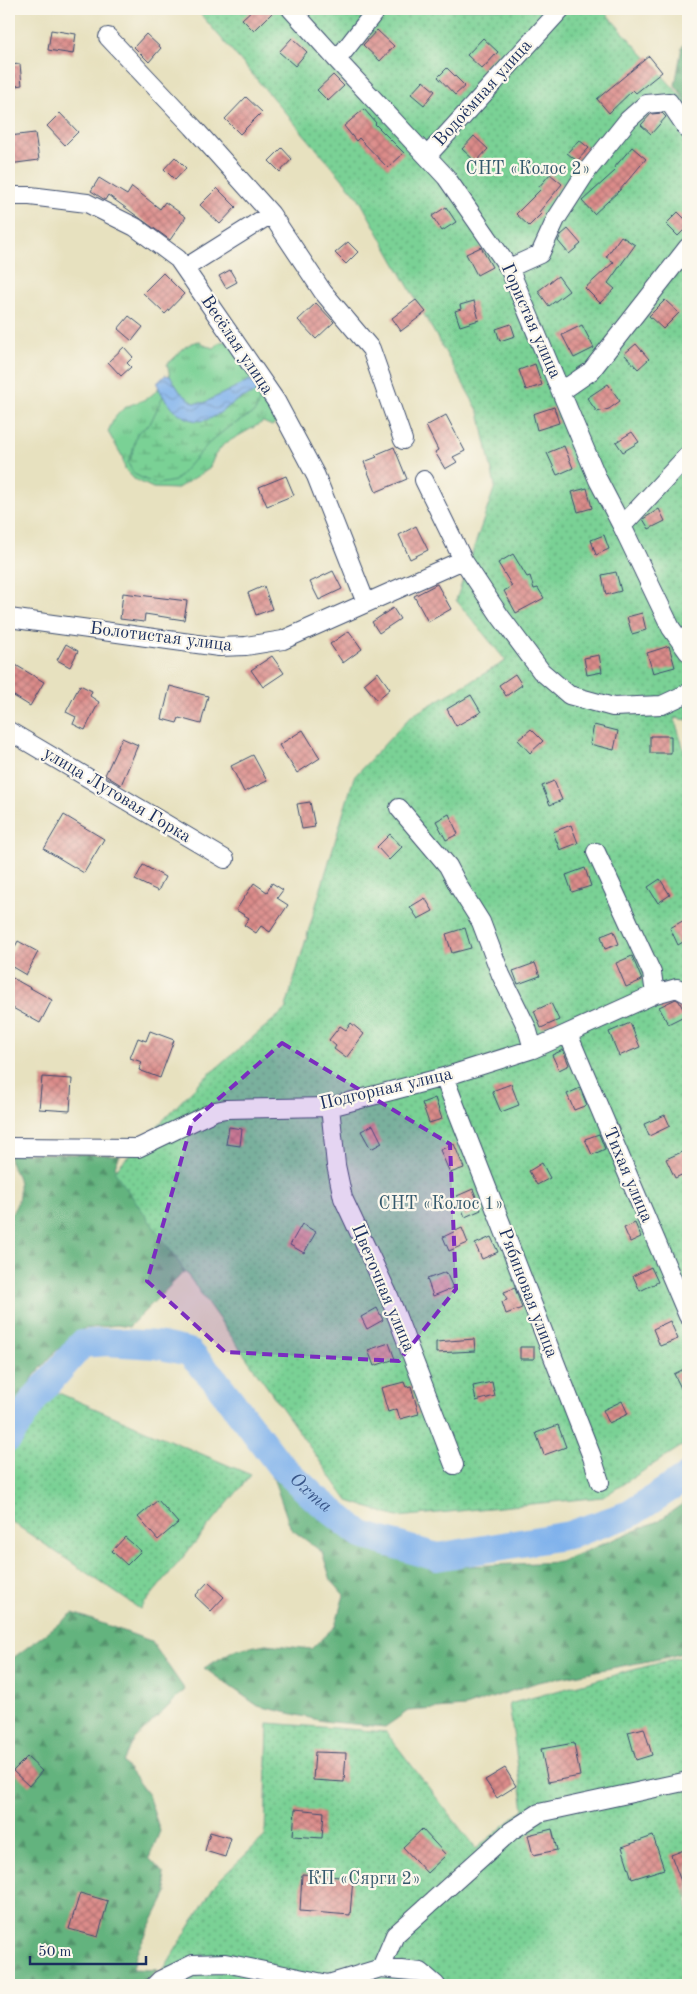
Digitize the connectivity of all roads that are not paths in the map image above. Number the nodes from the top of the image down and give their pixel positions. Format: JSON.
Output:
{"nodes":[{"id":1,"x":292,"y":9,"type":"edge"},
{"id":2,"x":377,"y":9,"type":"edge"},
{"id":3,"x":561,"y":9,"type":"edge"},
{"id":4,"x":108,"y":36,"type":"dead end"},
{"id":5,"x":337,"y":60,"type":"junction"},
{"id":6,"x":688,"y":130,"type":"edge"},
{"id":7,"x":427,"y":156,"type":"junction"},
{"id":8,"x":9,"y":196,"type":"edge"},
{"id":9,"x":271,"y":214,"type":"junction"},
{"id":10,"x":688,"y":247,"type":"edge"},
{"id":11,"x":185,"y":268,"type":"junction"},
{"id":12,"x":510,"y":268,"type":"junction"},
{"id":13,"x":562,"y":391,"type":"junction"},
{"id":14,"x":402,"y":440,"type":"dead end"},
{"id":15,"x":688,"y":455,"type":"edge"},
{"id":16,"x":424,"y":480,"type":"dead end"},
{"id":17,"x":622,"y":526,"type":"junction"},
{"id":18,"x":462,"y":560,"type":"junction"},
{"id":19,"x":366,"y":603,"type":"junction"},
{"id":20,"x":9,"y":618,"type":"edge"},
{"id":21,"x":687,"y":645,"type":"edge"},
{"id":22,"x":688,"y":693,"type":"edge"},
{"id":23,"x":9,"y":732,"type":"edge"},
{"id":24,"x":399,"y":808,"type":"dead end"},
{"id":25,"x":596,"y":852,"type":"dead end"},
{"id":26,"x":225,"y":859,"type":"dead end"},
{"id":27,"x":656,"y":994,"type":"junction"},
{"id":28,"x":688,"y":994,"type":"edge"},
{"id":29,"x":568,"y":1034,"type":"junction"},
{"id":30,"x":533,"y":1050,"type":"junction"},
{"id":31,"x":444,"y":1077,"type":"junction"},
{"id":32,"x":330,"y":1107,"type":"junction"},
{"id":33,"x":9,"y":1147,"type":"edge"},
{"id":34,"x":688,"y":1316,"type":"edge"},
{"id":35,"x":454,"y":1465,"type":"dead end"},
{"id":36,"x":600,"y":1482,"type":"dead end"},
{"id":37,"x":688,"y":1781,"type":"edge"},
{"id":38,"x":381,"y":1968,"type":"junction"},
{"id":39,"x":155,"y":1985,"type":"edge"},
{"id":40,"x":436,"y":1985,"type":"edge"}],
"edges":[{"from":1,"to":5,"type":"street","name":"Гористая улица"},
{"from":2,"to":5,"type":"street"},
{"from":3,"to":7,"type":"street","name":"Водоёмная улица"},
{"from":4,"to":9,"type":"street"},
{"from":5,"to":7,"type":"street","name":"Гористая улица"},
{"from":6,"to":12,"type":"street"},
{"from":7,"to":12,"type":"street","name":"Гористая улица"},
{"from":8,"to":11,"type":"street","name":"Весёлая улица"},
{"from":9,"to":11,"type":"street"},
{"from":9,"to":14,"type":"street"},
{"from":10,"to":13,"type":"street"},
{"from":11,"to":19,"type":"street","name":"Весёлая улица"},
{"from":12,"to":13,"type":"street","name":"Гористая улица"},
{"from":13,"to":17,"type":"street","name":"Гористая улица"},
{"from":15,"to":17,"type":"street"},
{"from":16,"to":18,"type":"street"},
{"from":17,"to":21,"type":"street","name":"Гористая улица"},
{"from":18,"to":19,"type":"street","name":"Болотистая улица"},
{"from":18,"to":22,"type":"street"},
{"from":19,"to":20,"type":"street","name":"Болотистая улица"},
{"from":23,"to":26,"type":"street","name":"улица Луговая Горка"},
{"from":24,"to":30,"type":"street"},
{"from":25,"to":27,"type":"street"},
{"from":27,"to":28,"type":"street","name":"Подгорная улица"},
{"from":27,"to":29,"type":"street","name":"Подгорная улица"},
{"from":29,"to":30,"type":"street","name":"Подгорная улица"},
{"from":29,"to":34,"type":"street","name":"Тихая улица"},
{"from":30,"to":31,"type":"street","name":"Подгорная улица"},
{"from":31,"to":32,"type":"street","name":"Подгорная улица"},
{"from":31,"to":36,"type":"street","name":"Рябиновая улица"},
{"from":32,"to":33,"type":"street","name":"Подгорная улица"},
{"from":32,"to":35,"type":"street","name":"Цветочная улица"},
{"from":37,"to":38,"type":"street"},
{"from":38,"to":39,"type":"street"},
{"from":38,"to":40,"type":"street"}]}
